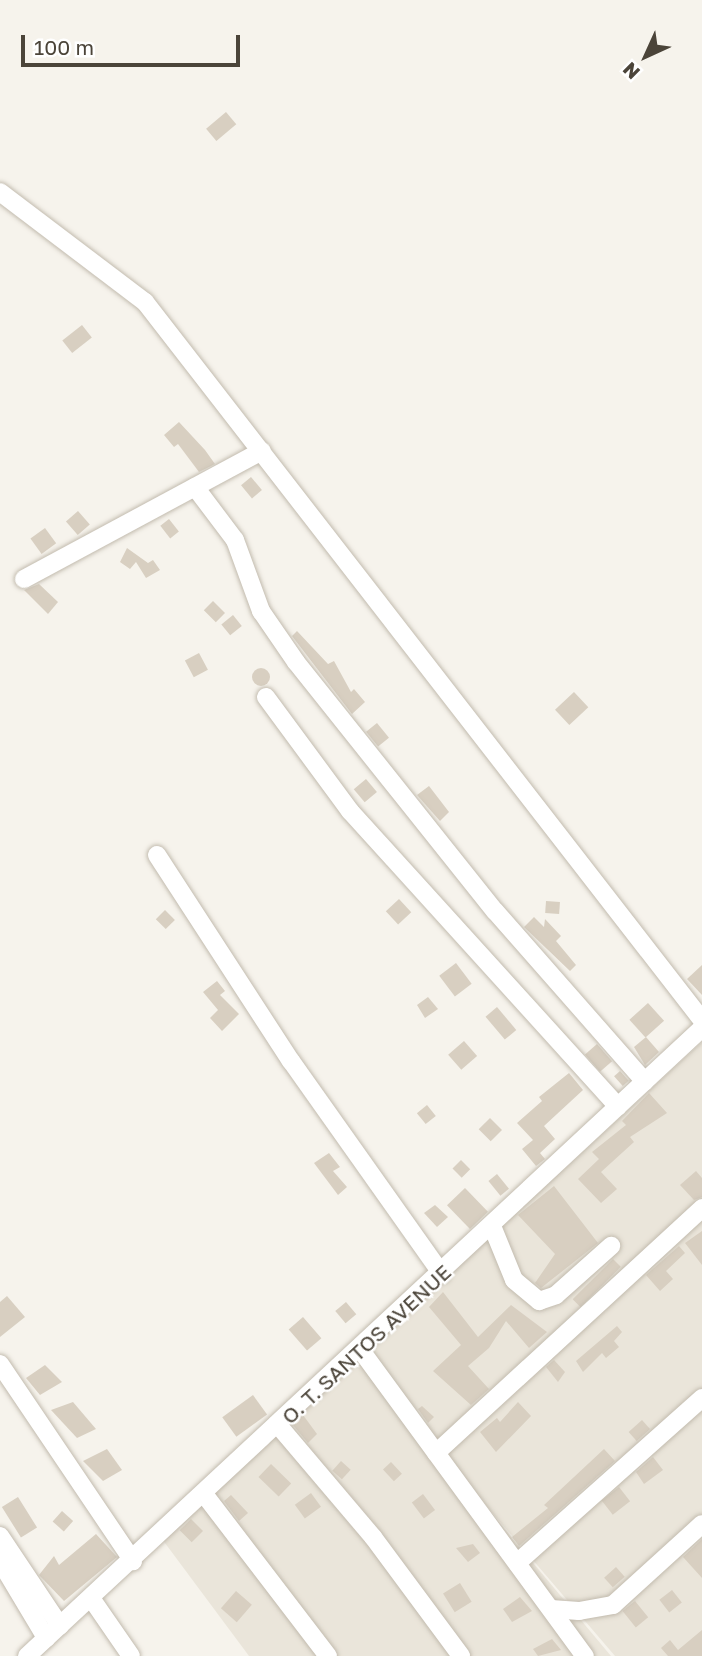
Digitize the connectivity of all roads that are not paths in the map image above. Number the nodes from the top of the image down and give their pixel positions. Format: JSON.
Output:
{"nodes":[{"id":1,"x":0,"y":192,"type":"edge"},
{"id":2,"x":262,"y":451,"type":"junction"},
{"id":3,"x":195,"y":487,"type":"junction"},
{"id":4,"x":24,"y":579,"type":"dead end"},
{"id":5,"x":266,"y":697,"type":"dead end"},
{"id":6,"x":157,"y":855,"type":"dead end"},
{"id":7,"x":702,"y":1020,"type":"edge"},
{"id":8,"x":702,"y":1028,"type":"edge"},
{"id":9,"x":645,"y":1082,"type":"junction"},
{"id":10,"x":618,"y":1107,"type":"junction"},
{"id":11,"x":702,"y":1208,"type":"edge"},
{"id":12,"x":492,"y":1226,"type":"junction"},
{"id":13,"x":611,"y":1246,"type":"dead end"},
{"id":14,"x":442,"y":1274,"type":"junction"},
{"id":15,"x":360,"y":1349,"type":"junction"},
{"id":16,"x":0,"y":1364,"type":"edge"},
{"id":17,"x":702,"y":1398,"type":"edge"},
{"id":18,"x":278,"y":1425,"type":"junction"},
{"id":19,"x":436,"y":1453,"type":"junction"},
{"id":20,"x":204,"y":1494,"type":"junction"},
{"id":21,"x":702,"y":1524,"type":"edge"},
{"id":22,"x":0,"y":1536,"type":"edge"},
{"id":23,"x":0,"y":1561,"type":"edge"},
{"id":24,"x":134,"y":1561,"type":"junction"},
{"id":25,"x":517,"y":1563,"type":"junction"},
{"id":26,"x":91,"y":1598,"type":"junction"},
{"id":27,"x":551,"y":1609,"type":"junction"},
{"id":28,"x":53,"y":1632,"type":"junction"},
{"id":29,"x":27,"y":1656,"type":"edge"},
{"id":30,"x":131,"y":1656,"type":"edge"},
{"id":31,"x":328,"y":1656,"type":"edge"},
{"id":32,"x":461,"y":1656,"type":"edge"},
{"id":33,"x":585,"y":1656,"type":"edge"}],
"edges":[{"from":1,"to":2,"type":"street"},
{"from":2,"to":3,"type":"street"},
{"from":2,"to":7,"type":"street"},
{"from":3,"to":4,"type":"street"},
{"from":3,"to":9,"type":"street"},
{"from":5,"to":10,"type":"street"},
{"from":6,"to":14,"type":"street"},
{"from":8,"to":9,"type":"street","name":"O. T. SANTOS AVENUE"},
{"from":9,"to":10,"type":"street","name":"O. T. SANTOS AVENUE"},
{"from":10,"to":12,"type":"street","name":"O. T. SANTOS AVENUE"},
{"from":11,"to":19,"type":"street"},
{"from":12,"to":13,"type":"street"},
{"from":12,"to":14,"type":"street","name":"O. T. SANTOS AVENUE"},
{"from":14,"to":15,"type":"street","name":"O. T. SANTOS AVENUE"},
{"from":15,"to":18,"type":"street","name":"O. T. SANTOS AVENUE"},
{"from":15,"to":19,"type":"street"},
{"from":16,"to":24,"type":"street"},
{"from":17,"to":25,"type":"street"},
{"from":18,"to":20,"type":"street","name":"O. T. SANTOS AVENUE"},
{"from":18,"to":32,"type":"street"},
{"from":19,"to":25,"type":"street"},
{"from":20,"to":24,"type":"street","name":"O. T. SANTOS AVENUE"},
{"from":20,"to":31,"type":"street"},
{"from":21,"to":27,"type":"street"},
{"from":22,"to":28,"type":"street"},
{"from":23,"to":28,"type":"street"},
{"from":24,"to":26,"type":"street","name":"O. T. SANTOS AVENUE"},
{"from":25,"to":27,"type":"street"},
{"from":26,"to":28,"type":"street","name":"O. T. SANTOS AVENUE"},
{"from":26,"to":30,"type":"street"},
{"from":27,"to":33,"type":"street"},
{"from":28,"to":29,"type":"street","name":"O. T. SANTOS AVENUE"}]}
